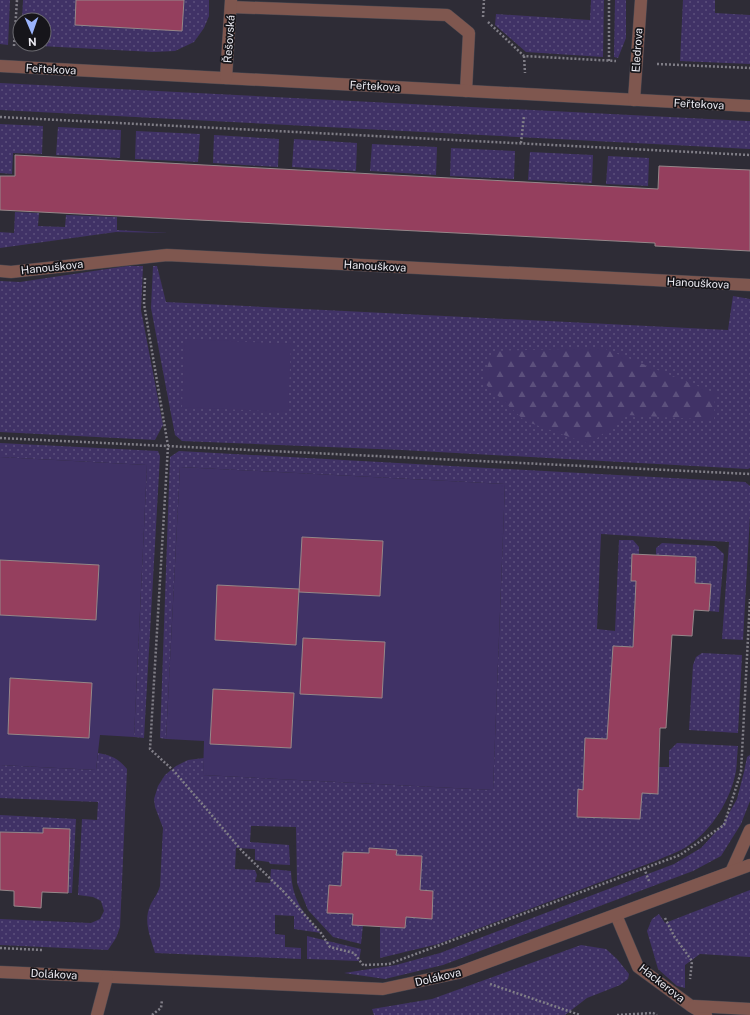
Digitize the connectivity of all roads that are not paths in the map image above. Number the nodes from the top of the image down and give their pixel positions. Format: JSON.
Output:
{"nodes":[{"id":1,"x":641,"y":0,"type":"edge"},
{"id":2,"x":231,"y":4,"type":"edge"},
{"id":3,"x":0,"y":66,"type":"edge"},
{"id":4,"x":226,"y":78,"type":"junction"},
{"id":5,"x":466,"y":91,"type":"junction"},
{"id":6,"x":634,"y":100,"type":"junction"},
{"id":7,"x":750,"y":106,"type":"edge"},
{"id":8,"x":0,"y":271,"type":"edge"},
{"id":9,"x":750,"y":286,"type":"edge"},
{"id":10,"x":750,"y":830,"type":"edge"},
{"id":11,"x":750,"y":865,"type":"edge"},
{"id":12,"x":731,"y":872,"type":"junction"},
{"id":13,"x":616,"y":914,"type":"junction"},
{"id":14,"x":0,"y":972,"type":"edge"},
{"id":15,"x":107,"y":977,"type":"junction"},
{"id":16,"x":689,"y":1004,"type":"junction"},
{"id":17,"x":750,"y":1009,"type":"edge"},
{"id":18,"x":97,"y":1015,"type":"edge"},
{"id":19,"x":706,"y":1015,"type":"edge"}],
"edges":[{"from":1,"to":6,"type":"street","name":"Eledrova"},
{"from":2,"to":4,"type":"street","name":"Řešovská"},
{"from":2,"to":5,"type":"street"},
{"from":3,"to":4,"type":"street","name":"Feřtekova"},
{"from":4,"to":5,"type":"street","name":"Feřtekova"},
{"from":5,"to":6,"type":"street","name":"Feřtekova"},
{"from":6,"to":7,"type":"street","name":"Feřtekova"},
{"from":8,"to":9,"type":"street","name":"Hanouškova"},
{"from":10,"to":12,"type":"street"},
{"from":11,"to":12,"type":"street","name":"Dolákova"},
{"from":12,"to":13,"type":"street","name":"Dolákova"},
{"from":13,"to":15,"type":"street","name":"Dolákova"},
{"from":13,"to":16,"type":"street","name":"Hackerova"},
{"from":14,"to":15,"type":"street","name":"Dolákova"},
{"from":15,"to":18,"type":"street"},
{"from":16,"to":17,"type":"street","name":"Hackerova"},
{"from":16,"to":19,"type":"street","name":"Hackerova"}]}
